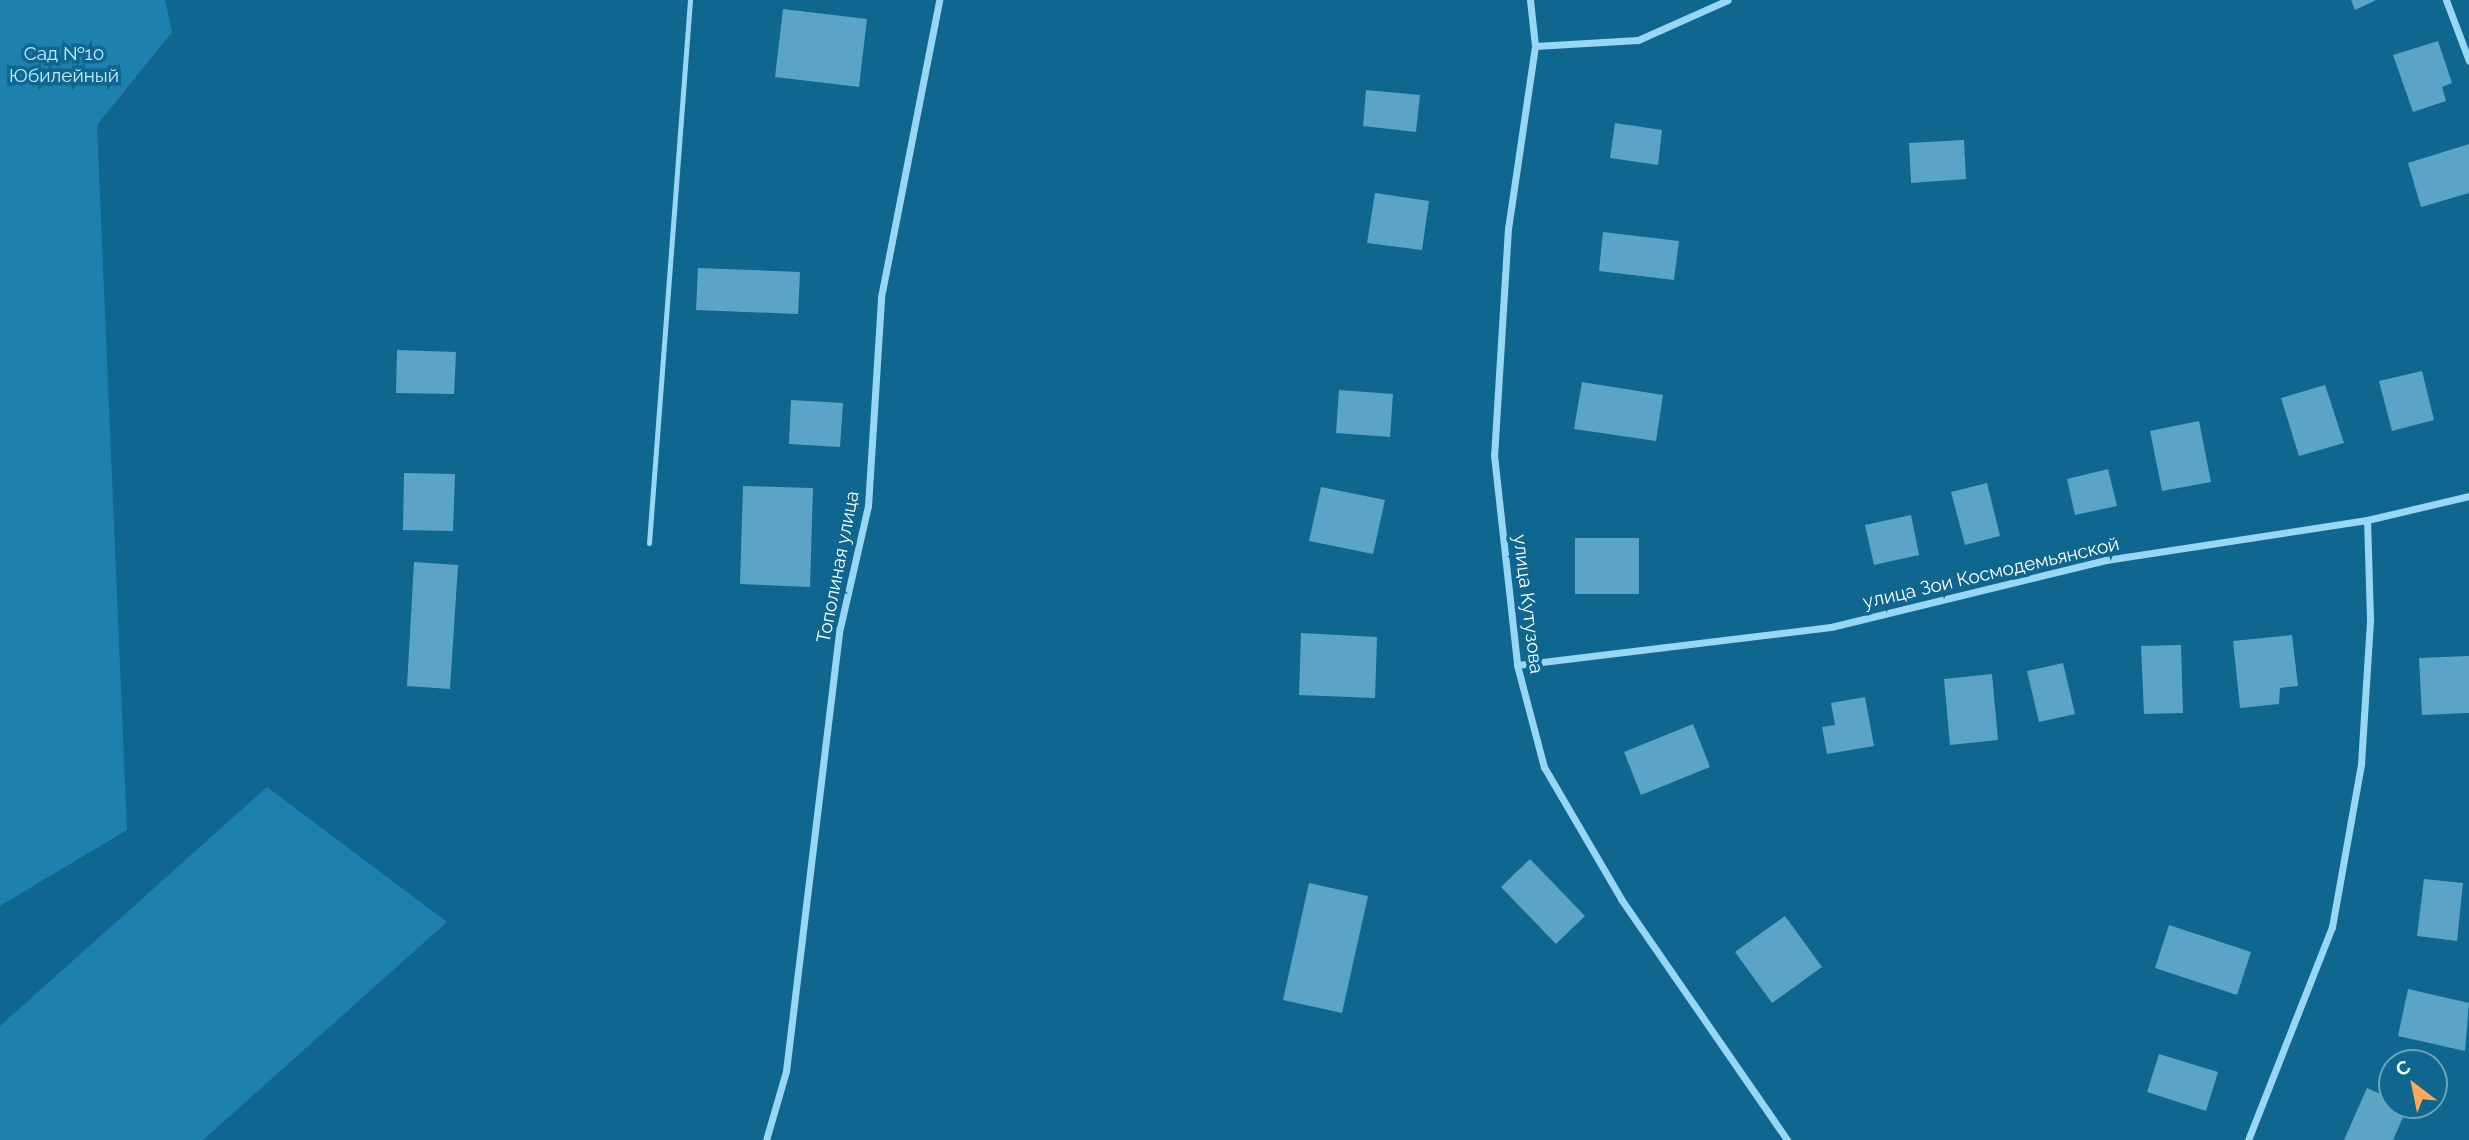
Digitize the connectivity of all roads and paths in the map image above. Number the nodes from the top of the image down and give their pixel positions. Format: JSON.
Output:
{"nodes":[{"id":1,"x":690,"y":0,"type":"edge"},
{"id":2,"x":939,"y":0,"type":"edge"},
{"id":3,"x":1530,"y":0,"type":"edge"},
{"id":4,"x":1728,"y":0,"type":"edge"},
{"id":5,"x":2446,"y":0,"type":"edge"},
{"id":6,"x":1535,"y":46,"type":"junction"},
{"id":7,"x":2469,"y":61,"type":"edge"},
{"id":8,"x":2469,"y":496,"type":"edge"},
{"id":9,"x":2367,"y":520,"type":"junction"},
{"id":10,"x":649,"y":543,"type":"dead end"},
{"id":11,"x":1517,"y":665,"type":"junction"},
{"id":12,"x":766,"y":1140,"type":"edge"},
{"id":13,"x":1787,"y":1140,"type":"edge"},
{"id":14,"x":2248,"y":1140,"type":"edge"}],
"edges":[{"from":1,"to":10,"type":"lane"},
{"from":2,"to":12,"type":"street","name":"Тополиная улица"},
{"from":3,"to":6,"type":"street","name":"улица Кутузова"},
{"from":4,"to":6,"type":"street"},
{"from":5,"to":7,"type":"street"},
{"from":6,"to":11,"type":"street","name":"улица Кутузова"},
{"from":8,"to":9,"type":"street","name":"улица Зои Космодемьянской"},
{"from":9,"to":11,"type":"street","name":"улица Зои Космодемьянской"},
{"from":9,"to":14,"type":"street"},
{"from":11,"to":13,"type":"street","name":"улица Кутузова"}]}
